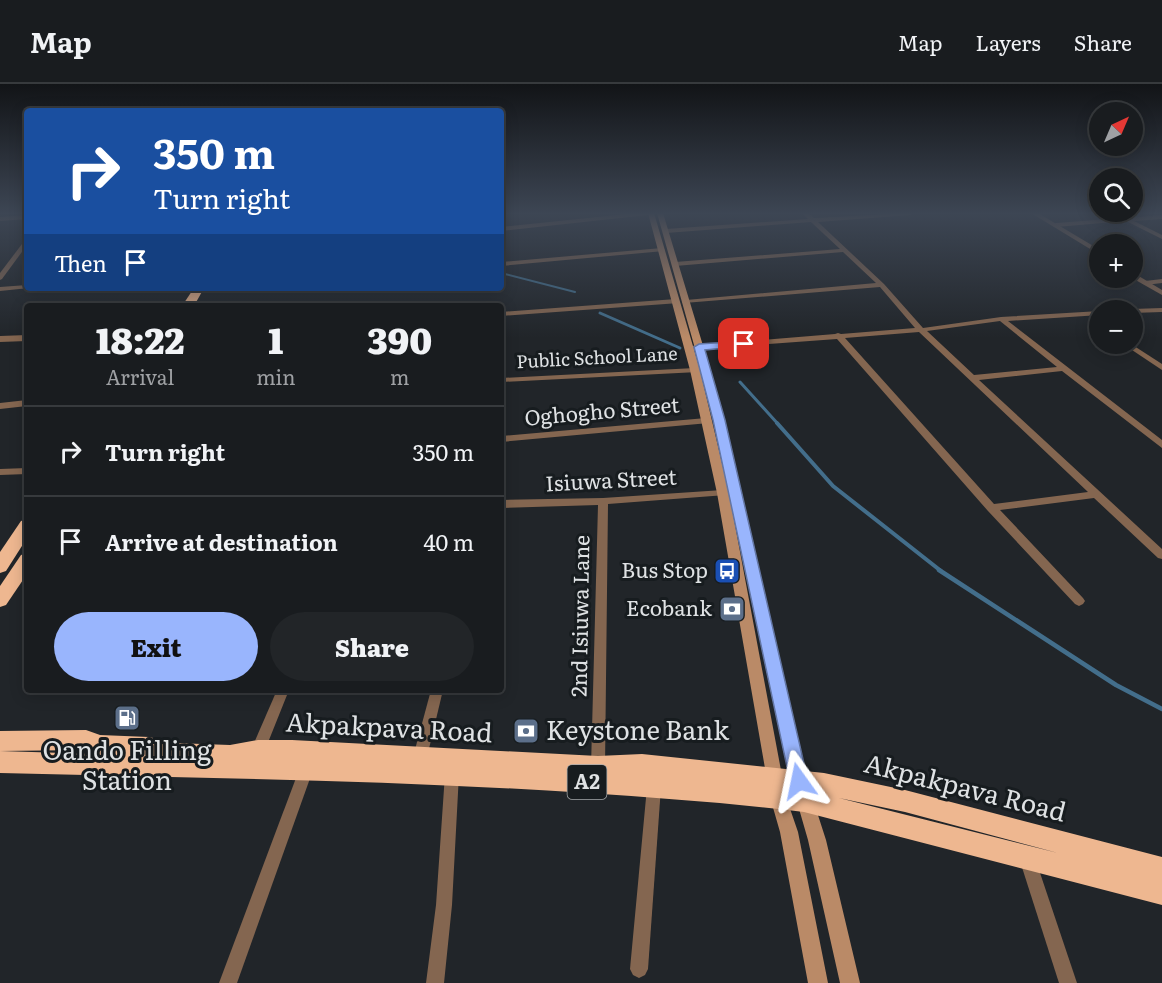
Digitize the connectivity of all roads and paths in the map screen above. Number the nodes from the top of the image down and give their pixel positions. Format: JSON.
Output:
{"nodes":[{"id":1,"x":14,"y":255,"type":"edge"},
{"id":2,"x":605,"y":255,"type":"edge"},
{"id":3,"x":664,"y":255,"type":"edge"},
{"id":4,"x":673,"y":255,"type":"edge"},
{"id":5,"x":785,"y":255,"type":"edge"},
{"id":6,"x":851,"y":255,"type":"edge"},
{"id":7,"x":504,"y":264,"type":"edge"},
{"id":8,"x":675,"y":264,"type":"junction"},
{"id":9,"x":4,"y":267,"type":"edge"},
{"id":10,"x":0,"y":278,"type":"edge"},
{"id":11,"x":1162,"y":281,"type":"edge"},
{"id":12,"x":1145,"y":283,"type":"joint"},
{"id":13,"x":882,"y":285,"type":"junction"},
{"id":14,"x":24,"y":287,"type":"edge"},
{"id":15,"x":0,"y":289,"type":"edge"},
{"id":16,"x":195,"y":291,"type":"edge"},
{"id":17,"x":1162,"y":293,"type":"edge"},
{"id":18,"x":681,"y":302,"type":"junction"},
{"id":19,"x":181,"y":303,"type":"edge"},
{"id":20,"x":1162,"y":310,"type":"edge"},
{"id":21,"x":1143,"y":311,"type":"edge"},
{"id":22,"x":504,"y":314,"type":"edge"},
{"id":23,"x":1086,"y":314,"type":"junction"},
{"id":24,"x":1089,"y":314,"type":"edge"},
{"id":25,"x":1089,"y":316,"type":"edge"},
{"id":26,"x":1000,"y":320,"type":"junction"},
{"id":27,"x":921,"y":330,"type":"junction"},
{"id":28,"x":838,"y":335,"type":"junction"},
{"id":29,"x":24,"y":338,"type":"edge"},
{"id":30,"x":0,"y":339,"type":"edge"},
{"id":31,"x":693,"y":348,"type":"junction"},
{"id":32,"x":1142,"y":354,"type":"edge"},
{"id":33,"x":1162,"y":356,"type":"edge"},
{"id":34,"x":1147,"y":357,"type":"junction"},
{"id":35,"x":1065,"y":368,"type":"junction"},
{"id":36,"x":1162,"y":368,"type":"edge"},
{"id":37,"x":695,"y":370,"type":"junction"},
{"id":38,"x":973,"y":378,"type":"junction"},
{"id":39,"x":504,"y":380,"type":"edge"},
{"id":40,"x":24,"y":403,"type":"edge"},
{"id":41,"x":0,"y":405,"type":"edge"},
{"id":42,"x":706,"y":421,"type":"junction"},
{"id":43,"x":504,"y":439,"type":"edge"},
{"id":44,"x":1162,"y":445,"type":"edge"},
{"id":45,"x":24,"y":471,"type":"edge"},
{"id":46,"x":0,"y":472,"type":"edge"},
{"id":47,"x":723,"y":493,"type":"junction"},
{"id":48,"x":1096,"y":494,"type":"junction"},
{"id":49,"x":603,"y":501,"type":"junction"},
{"id":50,"x":504,"y":504,"type":"edge"},
{"id":51,"x":992,"y":508,"type":"junction"},
{"id":52,"x":24,"y":529,"type":"edge"},
{"id":53,"x":1162,"y":555,"type":"edge"},
{"id":54,"x":2,"y":562,"type":"edge"},
{"id":55,"x":24,"y":564,"type":"edge"},
{"id":56,"x":0,"y":600,"type":"edge"},
{"id":57,"x":1079,"y":601,"type":"dead end"},
{"id":58,"x":282,"y":693,"type":"edge"},
{"id":59,"x":436,"y":693,"type":"edge"},
{"id":60,"x":0,"y":741,"type":"edge"},
{"id":61,"x":258,"y":750,"type":"junction"},
{"id":62,"x":420,"y":757,"type":"junction"},
{"id":63,"x":0,"y":762,"type":"edge"},
{"id":64,"x":598,"y":767,"type":"junction"},
{"id":65,"x":306,"y":770,"type":"junction"},
{"id":66,"x":452,"y":774,"type":"junction"},
{"id":67,"x":654,"y":787,"type":"junction"},
{"id":68,"x":777,"y":788,"type":"junction"},
{"id":69,"x":801,"y":791,"type":"junction"},
{"id":70,"x":1026,"y":858,"type":"junction"},
{"id":71,"x":1162,"y":869,"type":"edge"},
{"id":72,"x":1162,"y":892,"type":"edge"},
{"id":73,"x":639,"y":969,"type":"dead end"},
{"id":74,"x":228,"y":983,"type":"edge"},
{"id":75,"x":435,"y":983,"type":"edge"},
{"id":76,"x":818,"y":983,"type":"edge"},
{"id":77,"x":850,"y":983,"type":"edge"},
{"id":78,"x":1068,"y":983,"type":"edge"}],
"edges":[{"from":1,"to":9,"type":"street"},
{"from":2,"to":7,"type":"street"},
{"from":3,"to":18,"type":"main road"},
{"from":4,"to":8,"type":"main road"},
{"from":5,"to":8,"type":"street"},
{"from":6,"to":13,"type":"street"},
{"from":8,"to":18,"type":"main road"},
{"from":9,"to":10,"type":"street"},
{"from":11,"to":12,"type":"street"},
{"from":12,"to":17,"type":"street"},
{"from":13,"to":18,"type":"street"},
{"from":13,"to":27,"type":"street"},
{"from":14,"to":15,"type":"street"},
{"from":16,"to":19,"type":"highway"},
{"from":18,"to":22,"type":"street"},
{"from":18,"to":31,"type":"main road"},
{"from":20,"to":21,"type":"street"},
{"from":23,"to":24,"type":"street"},
{"from":23,"to":25,"type":"street"},
{"from":23,"to":26,"type":"street"},
{"from":26,"to":27,"type":"street"},
{"from":26,"to":35,"type":"street"},
{"from":27,"to":28,"type":"street"},
{"from":27,"to":38,"type":"street"},
{"from":28,"to":31,"type":"street"},
{"from":28,"to":51,"type":"street"},
{"from":29,"to":30,"type":"street"},
{"from":31,"to":37,"type":"main road"},
{"from":31,"to":69,"type":"main road"},
{"from":32,"to":34,"type":"street"},
{"from":33,"to":34,"type":"street"},
{"from":34,"to":36,"type":"street"},
{"from":35,"to":38,"type":"street"},
{"from":35,"to":44,"type":"street"},
{"from":37,"to":39,"type":"street","name":"Public School Lane"},
{"from":37,"to":42,"type":"main road"},
{"from":38,"to":48,"type":"street"},
{"from":40,"to":41,"type":"street"},
{"from":42,"to":43,"type":"street","name":"Oghogho Street"},
{"from":42,"to":47,"type":"main road"},
{"from":45,"to":46,"type":"street"},
{"from":47,"to":49,"type":"street","name":"Isiuwa Street"},
{"from":47,"to":68,"type":"main road"},
{"from":48,"to":51,"type":"street"},
{"from":48,"to":53,"type":"street"},
{"from":49,"to":50,"type":"street","name":"Isiuwa Street"},
{"from":49,"to":64,"type":"street","name":"2nd Isiuwa Lane"},
{"from":51,"to":57,"type":"street"},
{"from":52,"to":54,"type":"highway"},
{"from":55,"to":56,"type":"highway"},
{"from":58,"to":61,"type":"street"},
{"from":59,"to":62,"type":"street"},
{"from":60,"to":61,"type":"highway","name":"Akpakpava Road","number":"A2"},
{"from":61,"to":62,"type":"highway","name":"Akpakpava Road","number":"A2"},
{"from":62,"to":64,"type":"highway","name":"Akpakpava Road","number":"A2"},
{"from":63,"to":65,"type":"highway","name":"Akpakpava Road","number":"A2"},
{"from":64,"to":68,"type":"highway","name":"Akpakpava Road","number":"A2"},
{"from":65,"to":66,"type":"highway","name":"Akpakpava Road","number":"A2"},
{"from":65,"to":74,"type":"street"},
{"from":66,"to":67,"type":"highway","name":"Akpakpava Road","number":"A2"},
{"from":66,"to":75,"type":"street"},
{"from":67,"to":68,"type":"highway","name":"Akpakpava Road","number":"A2"},
{"from":67,"to":73,"type":"street"},
{"from":68,"to":69,"type":"highway","name":"Akpakpava Road","number":"A2"},
{"from":68,"to":76,"type":"main road"},
{"from":69,"to":70,"type":"highway","name":"Akpakpava Road","number":"A2"},
{"from":69,"to":71,"type":"highway","name":"Akpakpava Road","number":"A2"},
{"from":69,"to":77,"type":"main road"},
{"from":70,"to":72,"type":"highway","name":"Akpakpava Road","number":"A2"},
{"from":70,"to":78,"type":"street"}]}
